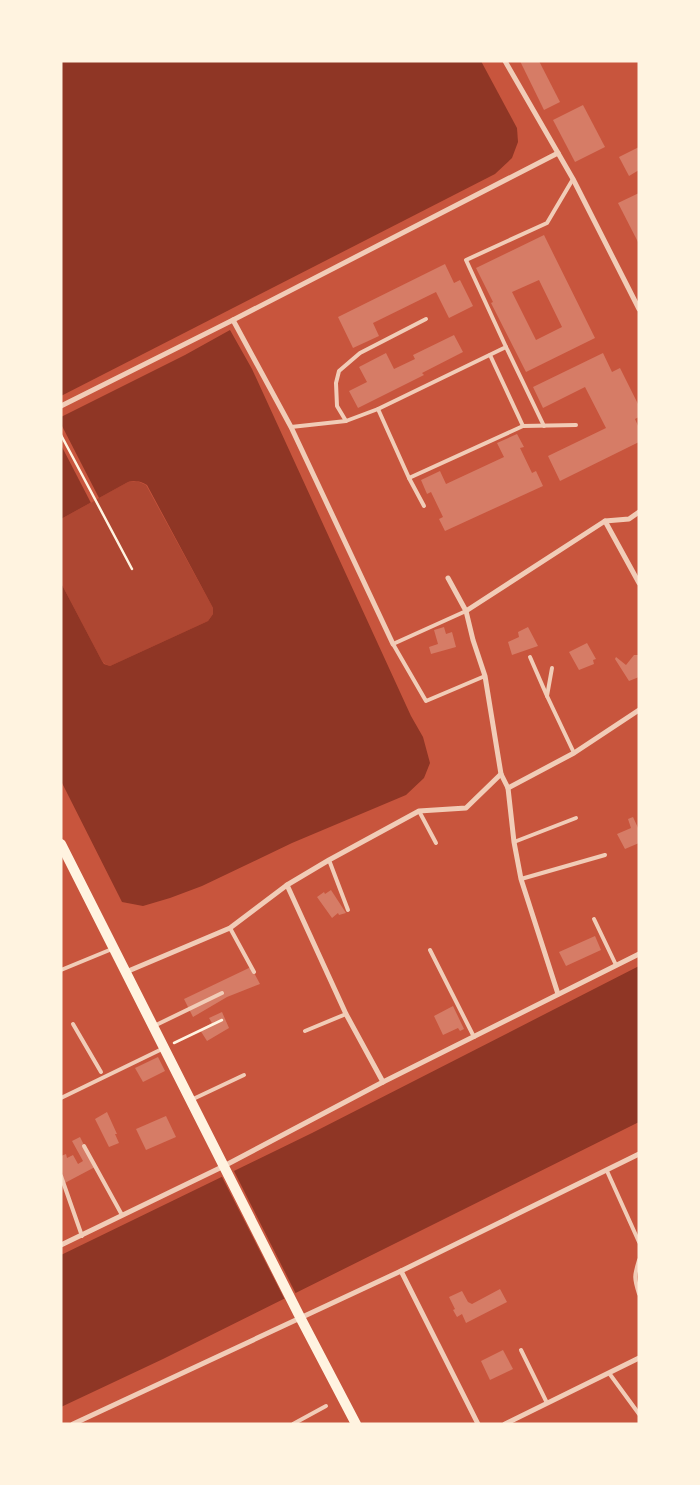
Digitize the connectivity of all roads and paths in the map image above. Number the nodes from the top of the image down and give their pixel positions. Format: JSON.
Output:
{"nodes":[{"id":1,"x":505,"y":61,"type":"edge"},
{"id":2,"x":558,"y":153,"type":"junction"},
{"id":3,"x":573,"y":179,"type":"junction"},
{"id":4,"x":639,"y":309,"type":"edge"},
{"id":5,"x":233,"y":320,"type":"junction"},
{"id":6,"x":426,"y":320,"type":"dead end"},
{"id":7,"x":506,"y":347,"type":"junction"},
{"id":8,"x":490,"y":355,"type":"junction"},
{"id":9,"x":61,"y":406,"type":"edge"},
{"id":10,"x":378,"y":409,"type":"junction"},
{"id":11,"x":346,"y":421,"type":"junction"},
{"id":12,"x":576,"y":424,"type":"dead end"},
{"id":13,"x":524,"y":426,"type":"junction"},
{"id":14,"x":544,"y":426,"type":"junction"},
{"id":15,"x":291,"y":427,"type":"junction"},
{"id":16,"x":61,"y":435,"type":"edge"},
{"id":17,"x":409,"y":478,"type":"junction"},
{"id":18,"x":424,"y":506,"type":"dead end"},
{"id":19,"x":639,"y":512,"type":"edge"},
{"id":20,"x":605,"y":521,"type":"junction"},
{"id":21,"x":132,"y":569,"type":"dead end"},
{"id":22,"x":448,"y":578,"type":"dead end"},
{"id":23,"x":639,"y":583,"type":"edge"},
{"id":24,"x":466,"y":611,"type":"junction"},
{"id":25,"x":393,"y":644,"type":"junction"},
{"id":26,"x":530,"y":657,"type":"dead end"},
{"id":27,"x":552,"y":668,"type":"dead end"},
{"id":28,"x":485,"y":676,"type":"junction"},
{"id":29,"x":547,"y":696,"type":"junction"},
{"id":30,"x":639,"y":710,"type":"edge"},
{"id":31,"x":574,"y":753,"type":"junction"},
{"id":32,"x":501,"y":774,"type":"junction"},
{"id":33,"x":508,"y":788,"type":"junction"},
{"id":34,"x":419,"y":811,"type":"junction"},
{"id":35,"x":576,"y":818,"type":"dead end"},
{"id":36,"x":514,"y":842,"type":"junction"},
{"id":37,"x":436,"y":843,"type":"dead end"},
{"id":38,"x":61,"y":844,"type":"edge"},
{"id":39,"x":605,"y":855,"type":"dead end"},
{"id":40,"x":328,"y":860,"type":"junction"},
{"id":41,"x":521,"y":879,"type":"junction"},
{"id":42,"x":287,"y":885,"type":"junction"},
{"id":43,"x":348,"y":910,"type":"dead end"},
{"id":44,"x":594,"y":919,"type":"dead end"},
{"id":45,"x":230,"y":928,"type":"junction"},
{"id":46,"x":114,"y":949,"type":"junction"},
{"id":47,"x":430,"y":950,"type":"dead end"},
{"id":48,"x":639,"y":954,"type":"edge"},
{"id":49,"x":616,"y":965,"type":"junction"},
{"id":50,"x":61,"y":970,"type":"edge"},
{"id":51,"x":126,"y":972,"type":"junction"},
{"id":52,"x":254,"y":972,"type":"dead end"},
{"id":53,"x":222,"y":993,"type":"dead end"},
{"id":54,"x":558,"y":994,"type":"junction"},
{"id":55,"x":346,"y":1014,"type":"junction"},
{"id":56,"x":222,"y":1020,"type":"dead end"},
{"id":57,"x":73,"y":1024,"type":"dead end"},
{"id":58,"x":153,"y":1026,"type":"junction"},
{"id":59,"x":305,"y":1031,"type":"dead end"},
{"id":60,"x":474,"y":1037,"type":"junction"},
{"id":61,"x":164,"y":1048,"type":"junction"},
{"id":62,"x":101,"y":1072,"type":"dead end"},
{"id":63,"x":244,"y":1075,"type":"dead end"},
{"id":64,"x":383,"y":1082,"type":"junction"},
{"id":65,"x":61,"y":1098,"type":"edge"},
{"id":66,"x":190,"y":1100,"type":"junction"},
{"id":67,"x":84,"y":1146,"type":"dead end"},
{"id":68,"x":639,"y":1154,"type":"edge"},
{"id":69,"x":226,"y":1170,"type":"junction"},
{"id":70,"x":606,"y":1170,"type":"junction"},
{"id":71,"x":61,"y":1176,"type":"edge"},
{"id":72,"x":122,"y":1215,"type":"junction"},
{"id":73,"x":82,"y":1236,"type":"junction"},
{"id":74,"x":639,"y":1242,"type":"edge"},
{"id":75,"x":61,"y":1246,"type":"edge"},
{"id":76,"x":639,"y":1260,"type":"edge"},
{"id":77,"x":401,"y":1272,"type":"junction"},
{"id":78,"x":639,"y":1294,"type":"edge"},
{"id":79,"x":301,"y":1319,"type":"junction"},
{"id":80,"x":521,"y":1350,"type":"dead end"},
{"id":81,"x":639,"y":1358,"type":"edge"},
{"id":82,"x":609,"y":1373,"type":"junction"},
{"id":83,"x":547,"y":1403,"type":"junction"},
{"id":84,"x":326,"y":1406,"type":"dead end"},
{"id":85,"x":639,"y":1414,"type":"edge"},
{"id":86,"x":74,"y":1424,"type":"edge"},
{"id":87,"x":294,"y":1424,"type":"edge"},
{"id":88,"x":356,"y":1424,"type":"edge"},
{"id":89,"x":478,"y":1424,"type":"edge"},
{"id":90,"x":505,"y":1424,"type":"edge"}],
"edges":[{"from":1,"to":2,"type":"street"},
{"from":2,"to":3,"type":"street"},
{"from":2,"to":5,"type":"street"},
{"from":3,"to":4,"type":"street"},
{"from":3,"to":7,"type":"lane"},
{"from":5,"to":9,"type":"street"},
{"from":5,"to":15,"type":"street"},
{"from":6,"to":11,"type":"lane"},
{"from":7,"to":8,"type":"lane"},
{"from":7,"to":14,"type":"lane"},
{"from":8,"to":10,"type":"lane"},
{"from":8,"to":13,"type":"lane"},
{"from":10,"to":11,"type":"lane"},
{"from":10,"to":17,"type":"lane"},
{"from":11,"to":15,"type":"lane"},
{"from":12,"to":14,"type":"lane"},
{"from":13,"to":14,"type":"lane"},
{"from":13,"to":17,"type":"lane"},
{"from":15,"to":25,"type":"street"},
{"from":16,"to":21,"type":"path"},
{"from":17,"to":18,"type":"lane"},
{"from":19,"to":20,"type":"street"},
{"from":20,"to":23,"type":"street"},
{"from":20,"to":24,"type":"street"},
{"from":22,"to":24,"type":"street"},
{"from":24,"to":25,"type":"lane"},
{"from":24,"to":28,"type":"street"},
{"from":25,"to":28,"type":"lane"},
{"from":26,"to":29,"type":"lane"},
{"from":27,"to":29,"type":"lane"},
{"from":28,"to":32,"type":"street"},
{"from":29,"to":31,"type":"lane"},
{"from":30,"to":31,"type":"street"},
{"from":31,"to":33,"type":"street"},
{"from":32,"to":33,"type":"street"},
{"from":32,"to":34,"type":"street"},
{"from":33,"to":36,"type":"street"},
{"from":34,"to":37,"type":"lane"},
{"from":34,"to":40,"type":"street"},
{"from":35,"to":36,"type":"lane"},
{"from":36,"to":41,"type":"street"},
{"from":38,"to":46,"type":"main road"},
{"from":39,"to":41,"type":"lane"},
{"from":40,"to":42,"type":"street"},
{"from":40,"to":43,"type":"lane"},
{"from":41,"to":54,"type":"street"},
{"from":42,"to":45,"type":"street"},
{"from":42,"to":55,"type":"street"},
{"from":44,"to":49,"type":"lane"},
{"from":45,"to":51,"type":"street"},
{"from":45,"to":52,"type":"lane"},
{"from":46,"to":50,"type":"lane"},
{"from":46,"to":51,"type":"main road"},
{"from":47,"to":60,"type":"lane"},
{"from":48,"to":49,"type":"street"},
{"from":49,"to":54,"type":"street"},
{"from":51,"to":58,"type":"main road"},
{"from":53,"to":58,"type":"lane"},
{"from":54,"to":60,"type":"street"},
{"from":55,"to":59,"type":"lane"},
{"from":55,"to":64,"type":"street"},
{"from":56,"to":61,"type":"path"},
{"from":57,"to":62,"type":"lane"},
{"from":58,"to":61,"type":"main road"},
{"from":60,"to":64,"type":"street"},
{"from":61,"to":65,"type":"lane"},
{"from":61,"to":66,"type":"main road"},
{"from":63,"to":66,"type":"lane"},
{"from":64,"to":69,"type":"street"},
{"from":66,"to":69,"type":"main road"},
{"from":67,"to":72,"type":"lane"},
{"from":68,"to":70,"type":"street"},
{"from":69,"to":72,"type":"street"},
{"from":69,"to":79,"type":"main road"},
{"from":70,"to":74,"type":"lane"},
{"from":70,"to":77,"type":"street"},
{"from":71,"to":73,"type":"lane"},
{"from":72,"to":73,"type":"street"},
{"from":73,"to":75,"type":"street"},
{"from":76,"to":78,"type":"lane"},
{"from":77,"to":79,"type":"street"},
{"from":77,"to":89,"type":"street"},
{"from":79,"to":86,"type":"street"},
{"from":79,"to":88,"type":"main road"},
{"from":80,"to":83,"type":"lane"},
{"from":81,"to":82,"type":"street"},
{"from":82,"to":83,"type":"street"},
{"from":82,"to":85,"type":"lane"},
{"from":83,"to":90,"type":"street"},
{"from":84,"to":87,"type":"lane"}]}
